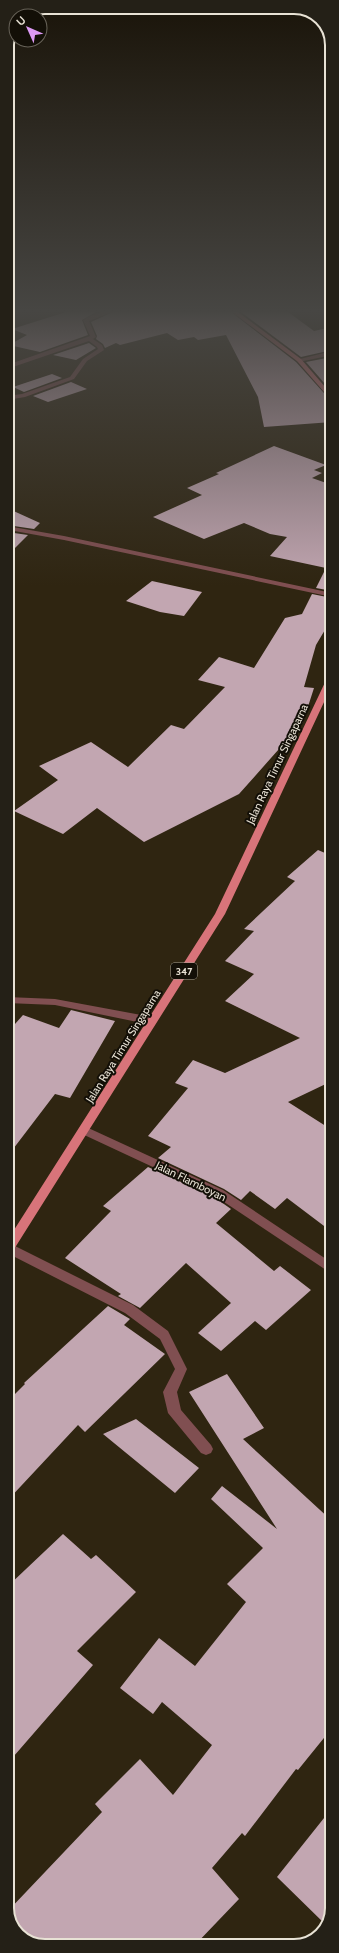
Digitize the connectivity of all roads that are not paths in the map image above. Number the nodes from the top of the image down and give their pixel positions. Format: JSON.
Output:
{"nodes":[{"id":1,"x":14,"y":529,"type":"edge"},
{"id":2,"x":325,"y":594,"type":"edge"},
{"id":3,"x":325,"y":691,"type":"edge"},
{"id":4,"x":14,"y":1000,"type":"edge"},
{"id":5,"x":152,"y":1021,"type":"junction"},
{"id":6,"x":84,"y":1130,"type":"junction"},
{"id":7,"x":14,"y":1240,"type":"edge"},
{"id":8,"x":14,"y":1252,"type":"edge"},
{"id":9,"x":325,"y":1264,"type":"edge"},
{"id":10,"x":206,"y":1449,"type":"dead end"}],
"edges":[{"from":1,"to":2,"type":"street"},
{"from":3,"to":5,"type":"main road","name":"Jalan Raya Timur Singaparna","number":"347"},
{"from":4,"to":5,"type":"street"},
{"from":5,"to":6,"type":"main road","name":"Jalan Raya Timur Singaparna","number":"347"},
{"from":6,"to":7,"type":"main road","name":"Jalan Raya Timur Singaparna","number":"347"},
{"from":6,"to":9,"type":"street","name":"Jalan Flamboyan"},
{"from":8,"to":10,"type":"street"}]}
